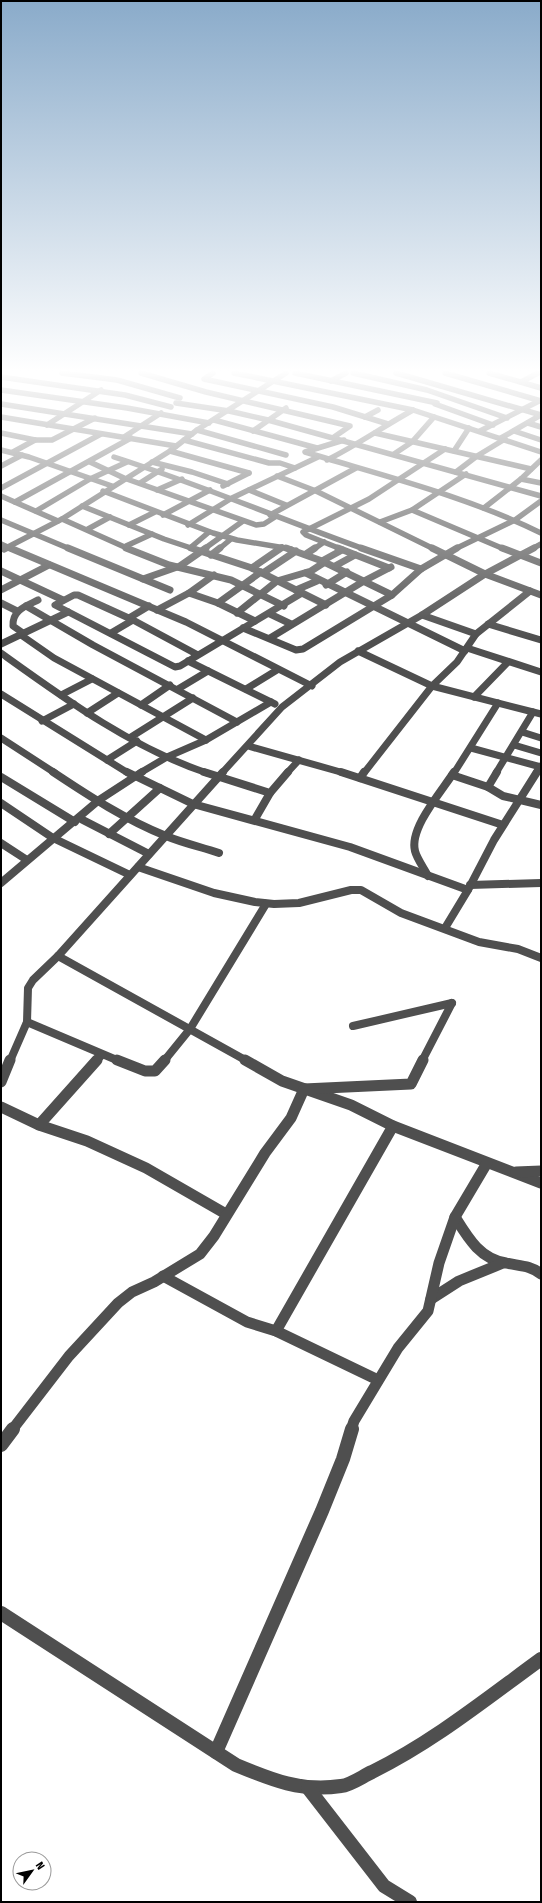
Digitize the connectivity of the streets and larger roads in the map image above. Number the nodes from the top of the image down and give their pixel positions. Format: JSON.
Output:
{"nodes":[{"id":1,"x":43,"y":462,"type":"edge"},
{"id":2,"x":90,"y":462,"type":"joint"},
{"id":3,"x":127,"y":462,"type":"joint"},
{"id":4,"x":152,"y":462,"type":"joint"},
{"id":5,"x":212,"y":462,"type":"edge"},
{"id":6,"x":220,"y":462,"type":"edge"},
{"id":7,"x":265,"y":462,"type":"edge"},
{"id":8,"x":308,"y":462,"type":"edge"},
{"id":9,"x":334,"y":462,"type":"edge"},
{"id":10,"x":424,"y":462,"type":"joint"},
{"id":11,"x":469,"y":462,"type":"edge"},
{"id":12,"x":501,"y":462,"type":"edge"},
{"id":13,"x":539,"y":462,"type":"edge"},
{"id":14,"x":47,"y":463,"type":"junction"},
{"id":15,"x":217,"y":463,"type":"junction"},
{"id":16,"x":168,"y":465,"type":"junction"},
{"id":17,"x":143,"y":467,"type":"junction"},
{"id":18,"x":295,"y":468,"type":"junction"},
{"id":19,"x":356,"y":468,"type":"junction"},
{"id":20,"x":531,"y":469,"type":"junction"},
{"id":21,"x":108,"y":470,"type":"junction"},
{"id":22,"x":158,"y":471,"type":"junction"},
{"id":23,"x":456,"y":472,"type":"junction"},
{"id":24,"x":70,"y":473,"type":"junction"},
{"id":25,"x":466,"y":474,"type":"junction"},
{"id":26,"x":277,"y":476,"type":"junction"},
{"id":27,"x":124,"y":478,"type":"junction"},
{"id":28,"x":90,"y":479,"type":"junction"},
{"id":29,"x":182,"y":479,"type":"junction"},
{"id":30,"x":521,"y":479,"type":"junction"},
{"id":31,"x":396,"y":480,"type":"junction"},
{"id":32,"x":541,"y":483,"type":"edge"},
{"id":33,"x":140,"y":484,"type":"junction"},
{"id":34,"x":228,"y":484,"type":"junction"},
{"id":35,"x":47,"y":485,"type":"junction"},
{"id":36,"x":112,"y":486,"type":"junction"},
{"id":37,"x":511,"y":487,"type":"junction"},
{"id":38,"x":1,"y":488,"type":"edge"},
{"id":39,"x":54,"y":488,"type":"dead end"},
{"id":40,"x":60,"y":490,"type":"dead end"},
{"id":41,"x":157,"y":490,"type":"junction"},
{"id":42,"x":212,"y":490,"type":"junction"},
{"id":43,"x":249,"y":490,"type":"junction"},
{"id":44,"x":103,"y":491,"type":"junction"},
{"id":45,"x":316,"y":491,"type":"junction"},
{"id":46,"x":440,"y":492,"type":"junction"},
{"id":47,"x":67,"y":493,"type":"junction"},
{"id":48,"x":541,"y":496,"type":"edge"},
{"id":49,"x":2,"y":497,"type":"edge"},
{"id":50,"x":232,"y":498,"type":"junction"},
{"id":51,"x":187,"y":501,"type":"junction"},
{"id":52,"x":15,"y":502,"type":"junction"},
{"id":53,"x":541,"y":502,"type":"edge"},
{"id":54,"x":286,"y":505,"type":"junction"},
{"id":55,"x":82,"y":506,"type":"junction"},
{"id":56,"x":351,"y":508,"type":"junction"},
{"id":57,"x":484,"y":508,"type":"junction"},
{"id":58,"x":213,"y":510,"type":"junction"},
{"id":59,"x":412,"y":510,"type":"junction"},
{"id":60,"x":36,"y":512,"type":"junction"},
{"id":61,"x":155,"y":512,"type":"junction"},
{"id":62,"x":163,"y":515,"type":"junction"},
{"id":63,"x":272,"y":516,"type":"junction"},
{"id":64,"x":110,"y":517,"type":"junction"},
{"id":65,"x":1,"y":520,"type":"edge"},
{"id":66,"x":60,"y":520,"type":"junction"},
{"id":67,"x":515,"y":520,"type":"junction"},
{"id":68,"x":243,"y":521,"type":"junction"},
{"id":69,"x":380,"y":522,"type":"junction"},
{"id":70,"x":129,"y":524,"type":"junction"},
{"id":71,"x":188,"y":525,"type":"junction"},
{"id":72,"x":308,"y":528,"type":"junction"},
{"id":73,"x":88,"y":529,"type":"junction"},
{"id":74,"x":209,"y":532,"type":"junction"},
{"id":75,"x":541,"y":533,"type":"edge"},
{"id":76,"x":35,"y":534,"type":"junction"},
{"id":77,"x":152,"y":534,"type":"junction"},
{"id":78,"x":220,"y":535,"type":"junction"},
{"id":79,"x":479,"y":537,"type":"junction"},
{"id":80,"x":231,"y":539,"type":"junction"},
{"id":81,"x":324,"y":542,"type":"junction"},
{"id":82,"x":1,"y":544,"type":"edge"},
{"id":83,"x":541,"y":544,"type":"edge"},
{"id":84,"x":126,"y":546,"type":"junction"},
{"id":85,"x":8,"y":547,"type":"junction"},
{"id":86,"x":282,"y":547,"type":"junction"},
{"id":87,"x":190,"y":548,"type":"junction"},
{"id":88,"x":296,"y":550,"type":"junction"},
{"id":89,"x":342,"y":550,"type":"junction"},
{"id":90,"x":1,"y":551,"type":"edge"},
{"id":91,"x":201,"y":551,"type":"junction"},
{"id":92,"x":211,"y":554,"type":"junction"},
{"id":93,"x":306,"y":554,"type":"junction"},
{"id":94,"x":444,"y":554,"type":"junction"},
{"id":95,"x":355,"y":555,"type":"junction"},
{"id":96,"x":519,"y":555,"type":"junction"},
{"id":97,"x":324,"y":562,"type":"junction"},
{"id":98,"x":401,"y":562,"type":"junction"},
{"id":99,"x":541,"y":562,"type":"edge"},
{"id":100,"x":48,"y":565,"type":"junction"},
{"id":101,"x":335,"y":566,"type":"junction"},
{"id":102,"x":175,"y":567,"type":"junction"},
{"id":103,"x":252,"y":568,"type":"junction"},
{"id":104,"x":389,"y":568,"type":"junction"},
{"id":105,"x":421,"y":569,"type":"junction"},
{"id":106,"x":1,"y":571,"type":"edge"},
{"id":107,"x":262,"y":572,"type":"junction"},
{"id":108,"x":347,"y":572,"type":"junction"},
{"id":109,"x":306,"y":573,"type":"junction"},
{"id":110,"x":485,"y":574,"type":"junction"},
{"id":111,"x":214,"y":575,"type":"junction"},
{"id":112,"x":143,"y":579,"type":"junction"},
{"id":113,"x":20,"y":580,"type":"junction"},
{"id":114,"x":277,"y":581,"type":"junction"},
{"id":115,"x":317,"y":581,"type":"junction"},
{"id":116,"x":364,"y":581,"type":"junction"},
{"id":117,"x":243,"y":584,"type":"junction"},
{"id":118,"x":326,"y":585,"type":"junction"},
{"id":119,"x":1,"y":590,"type":"edge"},
{"id":120,"x":170,"y":590,"type":"dead end"},
{"id":121,"x":530,"y":591,"type":"junction"},
{"id":122,"x":299,"y":592,"type":"junction"},
{"id":123,"x":189,"y":593,"type":"junction"},
{"id":124,"x":262,"y":593,"type":"junction"},
{"id":125,"x":344,"y":593,"type":"junction"},
{"id":126,"x":392,"y":595,"type":"junction"},
{"id":127,"x":541,"y":595,"type":"edge"},
{"id":128,"x":38,"y":600,"type":"dead end"},
{"id":129,"x":63,"y":600,"type":"junction"},
{"id":130,"x":1,"y":603,"type":"edge"},
{"id":131,"x":218,"y":603,"type":"junction"},
{"id":132,"x":326,"y":605,"type":"junction"},
{"id":133,"x":374,"y":605,"type":"junction"},
{"id":134,"x":26,"y":606,"type":"junction"},
{"id":135,"x":149,"y":606,"type":"junction"},
{"id":136,"x":284,"y":606,"type":"junction"},
{"id":137,"x":158,"y":610,"type":"junction"},
{"id":138,"x":17,"y":611,"type":"junction"},
{"id":139,"x":68,"y":612,"type":"junction"},
{"id":140,"x":237,"y":613,"type":"junction"},
{"id":141,"x":270,"y":614,"type":"junction"},
{"id":142,"x":422,"y":615,"type":"junction"},
{"id":143,"x":131,"y":619,"type":"junction"},
{"id":144,"x":51,"y":620,"type":"junction"},
{"id":145,"x":255,"y":621,"type":"junction"},
{"id":146,"x":407,"y":623,"type":"junction"},
{"id":147,"x":291,"y":624,"type":"junction"},
{"id":148,"x":488,"y":624,"type":"junction"},
{"id":149,"x":243,"y":628,"type":"junction"},
{"id":150,"x":111,"y":633,"type":"junction"},
{"id":151,"x":22,"y":634,"type":"junction"},
{"id":152,"x":476,"y":634,"type":"junction"},
{"id":153,"x":1,"y":636,"type":"edge"},
{"id":154,"x":270,"y":638,"type":"junction"},
{"id":155,"x":9,"y":640,"type":"junction"},
{"id":156,"x":222,"y":640,"type":"junction"},
{"id":157,"x":541,"y":640,"type":"edge"},
{"id":158,"x":1,"y":644,"type":"edge"},
{"id":159,"x":466,"y":650,"type":"junction"},
{"id":160,"x":358,"y":652,"type":"junction"},
{"id":161,"x":1,"y":653,"type":"edge"},
{"id":162,"x":198,"y":655,"type":"junction"},
{"id":163,"x":188,"y":661,"type":"junction"},
{"id":164,"x":508,"y":662,"type":"junction"},
{"id":165,"x":277,"y":670,"type":"junction"},
{"id":166,"x":208,"y":671,"type":"junction"},
{"id":167,"x":541,"y":672,"type":"edge"},
{"id":168,"x":92,"y":679,"type":"junction"},
{"id":169,"x":170,"y":685,"type":"junction"},
{"id":170,"x":312,"y":686,"type":"junction"},
{"id":171,"x":432,"y":686,"type":"junction"},
{"id":172,"x":178,"y":689,"type":"junction"},
{"id":173,"x":246,"y":689,"type":"junction"},
{"id":174,"x":118,"y":693,"type":"junction"},
{"id":175,"x":1,"y":694,"type":"edge"},
{"id":176,"x":61,"y":695,"type":"junction"},
{"id":177,"x":474,"y":697,"type":"junction"},
{"id":178,"x":194,"y":698,"type":"junction"},
{"id":179,"x":271,"y":702,"type":"junction"},
{"id":180,"x":498,"y":703,"type":"junction"},
{"id":181,"x":74,"y":704,"type":"junction"},
{"id":182,"x":141,"y":705,"type":"junction"},
{"id":183,"x":282,"y":707,"type":"junction"},
{"id":184,"x":87,"y":713,"type":"junction"},
{"id":185,"x":537,"y":713,"type":"edge"},
{"id":186,"x":162,"y":716,"type":"junction"},
{"id":187,"x":42,"y":721,"type":"junction"},
{"id":188,"x":237,"y":722,"type":"junction"},
{"id":189,"x":522,"y":732,"type":"junction"},
{"id":190,"x":1,"y":738,"type":"edge"},
{"id":191,"x":541,"y":738,"type":"edge"},
{"id":192,"x":134,"y":739,"type":"junction"},
{"id":193,"x":206,"y":740,"type":"junction"},
{"id":194,"x":514,"y":745,"type":"junction"},
{"id":195,"x":248,"y":746,"type":"junction"},
{"id":196,"x":471,"y":748,"type":"junction"},
{"id":197,"x":541,"y":754,"type":"edge"},
{"id":198,"x":167,"y":758,"type":"junction"},
{"id":199,"x":505,"y":758,"type":"junction"},
{"id":200,"x":107,"y":760,"type":"junction"},
{"id":201,"x":299,"y":760,"type":"junction"},
{"id":202,"x":541,"y":767,"type":"edge"},
{"id":203,"x":452,"y":775,"type":"junction"},
{"id":204,"x":1,"y":777,"type":"edge"},
{"id":205,"x":134,"y":777,"type":"junction"},
{"id":206,"x":220,"y":777,"type":"junction"},
{"id":207,"x":360,"y":778,"type":"junction"},
{"id":208,"x":532,"y":779,"type":"junction"},
{"id":209,"x":541,"y":781,"type":"edge"},
{"id":210,"x":488,"y":786,"type":"junction"},
{"id":211,"x":160,"y":788,"type":"junction"},
{"id":212,"x":270,"y":793,"type":"junction"},
{"id":213,"x":520,"y":799,"type":"junction"},
{"id":214,"x":99,"y":800,"type":"junction"},
{"id":215,"x":435,"y":802,"type":"junction"},
{"id":216,"x":1,"y":803,"type":"edge"},
{"id":217,"x":193,"y":804,"type":"junction"},
{"id":218,"x":541,"y":805,"type":"edge"},
{"id":219,"x":128,"y":817,"type":"junction"},
{"id":220,"x":255,"y":819,"type":"junction"},
{"id":221,"x":77,"y":820,"type":"junction"},
{"id":222,"x":503,"y":825,"type":"junction"},
{"id":223,"x":109,"y":834,"type":"junction"},
{"id":224,"x":166,"y":835,"type":"junction"},
{"id":225,"x":53,"y":838,"type":"junction"},
{"id":226,"x":1,"y":843,"type":"edge"},
{"id":227,"x":219,"y":853,"type":"dead end"},
{"id":228,"x":149,"y":854,"type":"junction"},
{"id":229,"x":27,"y":860,"type":"junction"},
{"id":230,"x":138,"y":867,"type":"junction"},
{"id":231,"x":130,"y":875,"type":"junction"},
{"id":232,"x":428,"y":876,"type":"junction"},
{"id":233,"x":1,"y":883,"type":"edge"},
{"id":234,"x":541,"y":883,"type":"edge"},
{"id":235,"x":469,"y":887,"type":"junction"},
{"id":236,"x":266,"y":904,"type":"junction"},
{"id":237,"x":445,"y":928,"type":"junction"},
{"id":238,"x":58,"y":956,"type":"junction"},
{"id":239,"x":541,"y":958,"type":"edge"},
{"id":240,"x":27,"y":1022,"type":"junction"},
{"id":241,"x":353,"y":1026,"type":"dead end"},
{"id":242,"x":190,"y":1029,"type":"junction"},
{"id":243,"x":102,"y":1055,"type":"junction"},
{"id":244,"x":1,"y":1082,"type":"edge"},
{"id":245,"x":304,"y":1088,"type":"junction"},
{"id":246,"x":1,"y":1108,"type":"edge"},
{"id":247,"x":39,"y":1125,"type":"junction"},
{"id":248,"x":393,"y":1126,"type":"junction"},
{"id":249,"x":487,"y":1163,"type":"junction"},
{"id":250,"x":541,"y":1171,"type":"edge"},
{"id":251,"x":514,"y":1172,"type":"junction"},
{"id":252,"x":541,"y":1183,"type":"edge"},
{"id":253,"x":226,"y":1214,"type":"junction"},
{"id":254,"x":455,"y":1217,"type":"junction"},
{"id":255,"x":503,"y":1263,"type":"junction"},
{"id":256,"x":541,"y":1274,"type":"edge"},
{"id":257,"x":163,"y":1276,"type":"junction"},
{"id":258,"x":431,"y":1299,"type":"junction"},
{"id":259,"x":276,"y":1332,"type":"junction"},
{"id":260,"x":378,"y":1380,"type":"junction"},
{"id":261,"x":1,"y":1445,"type":"edge"},
{"id":262,"x":1,"y":1614,"type":"edge"},
{"id":263,"x":541,"y":1659,"type":"edge"},
{"id":264,"x":216,"y":1752,"type":"junction"},
{"id":265,"x":308,"y":1788,"type":"junction"},
{"id":266,"x":410,"y":1902,"type":"edge"}],
"edges":[{"from":1,"to":14,"type":"street"},
{"from":2,"to":21,"type":"street"},
{"from":2,"to":24,"type":"street"},
{"from":3,"to":17,"type":"street"},
{"from":3,"to":21,"type":"street"},
{"from":4,"to":16,"type":"street"},
{"from":4,"to":17,"type":"street"},
{"from":5,"to":15,"type":"street"},
{"from":6,"to":15,"type":"street"},
{"from":7,"to":18,"type":"street"},
{"from":8,"to":18,"type":"street"},
{"from":9,"to":19,"type":"street"},
{"from":10,"to":23,"type":"street"},
{"from":10,"to":31,"type":"street"},
{"from":11,"to":23,"type":"street"},
{"from":12,"to":20,"type":"street"},
{"from":13,"to":20,"type":"street"},
{"from":14,"to":24,"type":"street"},
{"from":14,"to":38,"type":"street"},
{"from":15,"to":34,"type":"street"},
{"from":16,"to":22,"type":"street"},
{"from":16,"to":34,"type":"street"},
{"from":17,"to":22,"type":"street"},
{"from":17,"to":27,"type":"street"},
{"from":18,"to":26,"type":"street"},
{"from":19,"to":31,"type":"street"},
{"from":19,"to":45,"type":"street"},
{"from":20,"to":30,"type":"street"},
{"from":21,"to":27,"type":"street"},
{"from":21,"to":28,"type":"street"},
{"from":22,"to":29,"type":"street"},
{"from":22,"to":33,"type":"street"},
{"from":23,"to":25,"type":"street"},
{"from":24,"to":28,"type":"street"},
{"from":24,"to":35,"type":"street"},
{"from":25,"to":37,"type":"street"},
{"from":25,"to":46,"type":"street"},
{"from":26,"to":43,"type":"street"},
{"from":26,"to":45,"type":"street"},
{"from":27,"to":33,"type":"street"},
{"from":27,"to":36,"type":"street"},
{"from":28,"to":36,"type":"street"},
{"from":28,"to":47,"type":"street"},
{"from":29,"to":41,"type":"street"},
{"from":29,"to":42,"type":"street"},
{"from":30,"to":32,"type":"street"},
{"from":30,"to":37,"type":"street"},
{"from":31,"to":46,"type":"street"},
{"from":31,"to":56,"type":"street"},
{"from":33,"to":41,"type":"street"},
{"from":34,"to":42,"type":"street"},
{"from":35,"to":39,"type":"street"},
{"from":35,"to":52,"type":"street"},
{"from":36,"to":44,"type":"street"},
{"from":37,"to":48,"type":"street"},
{"from":37,"to":57,"type":"street"},
{"from":40,"to":47,"type":"street"},
{"from":41,"to":51,"type":"street"},
{"from":42,"to":50,"type":"street"},
{"from":42,"to":51,"type":"street"},
{"from":43,"to":50,"type":"street"},
{"from":43,"to":54,"type":"street"},
{"from":44,"to":55,"type":"street"},
{"from":44,"to":61,"type":"street"},
{"from":45,"to":54,"type":"street"},
{"from":45,"to":56,"type":"street"},
{"from":46,"to":57,"type":"street"},
{"from":46,"to":59,"type":"street"},
{"from":47,"to":60,"type":"street"},
{"from":49,"to":52,"type":"street"},
{"from":50,"to":58,"type":"street"},
{"from":50,"to":63,"type":"street"},
{"from":51,"to":58,"type":"street"},
{"from":51,"to":62,"type":"street"},
{"from":52,"to":60,"type":"street"},
{"from":53,"to":67,"type":"street"},
{"from":54,"to":63,"type":"street"},
{"from":55,"to":64,"type":"street"},
{"from":55,"to":66,"type":"street"},
{"from":56,"to":69,"type":"street"},
{"from":56,"to":72,"type":"street"},
{"from":57,"to":67,"type":"street"},
{"from":58,"to":68,"type":"street"},
{"from":58,"to":71,"type":"street"},
{"from":59,"to":69,"type":"street"},
{"from":59,"to":79,"type":"street"},
{"from":60,"to":66,"type":"street"},
{"from":61,"to":62,"type":"street"},
{"from":61,"to":70,"type":"street"},
{"from":62,"to":71,"type":"street"},
{"from":63,"to":68,"type":"street"},
{"from":63,"to":72,"type":"street"},
{"from":64,"to":70,"type":"street"},
{"from":64,"to":73,"type":"street"},
{"from":65,"to":76,"type":"street"},
{"from":66,"to":73,"type":"street"},
{"from":66,"to":76,"type":"street"},
{"from":67,"to":75,"type":"street"},
{"from":67,"to":79,"type":"street"},
{"from":68,"to":78,"type":"street"},
{"from":69,"to":94,"type":"street"},
{"from":70,"to":77,"type":"street"},
{"from":71,"to":74,"type":"street"},
{"from":72,"to":81,"type":"street"},
{"from":72,"to":98,"type":"street"},
{"from":73,"to":84,"type":"street"},
{"from":74,"to":78,"type":"street"},
{"from":74,"to":87,"type":"street"},
{"from":76,"to":85,"type":"street"},
{"from":76,"to":112,"type":"street"},
{"from":77,"to":84,"type":"street"},
{"from":77,"to":87,"type":"street"},
{"from":78,"to":80,"type":"street"},
{"from":78,"to":91,"type":"street"},
{"from":79,"to":94,"type":"street"},
{"from":79,"to":96,"type":"street"},
{"from":80,"to":86,"type":"street"},
{"from":80,"to":92,"type":"street"},
{"from":81,"to":89,"type":"street"},
{"from":81,"to":93,"type":"street"},
{"from":82,"to":85,"type":"street"},
{"from":83,"to":96,"type":"street"},
{"from":84,"to":102,"type":"street"},
{"from":85,"to":90,"type":"street"},
{"from":85,"to":100,"type":"street"},
{"from":86,"to":88,"type":"street"},
{"from":86,"to":103,"type":"street"},
{"from":87,"to":91,"type":"street"},
{"from":88,"to":93,"type":"street"},
{"from":88,"to":107,"type":"street"},
{"from":89,"to":95,"type":"street"},
{"from":89,"to":97,"type":"street"},
{"from":91,"to":92,"type":"street"},
{"from":91,"to":102,"type":"street"},
{"from":92,"to":103,"type":"street"},
{"from":93,"to":97,"type":"street"},
{"from":94,"to":105,"type":"street"},
{"from":94,"to":110,"type":"street"},
{"from":95,"to":101,"type":"street"},
{"from":95,"to":104,"type":"street"},
{"from":96,"to":99,"type":"street"},
{"from":96,"to":110,"type":"street"},
{"from":97,"to":101,"type":"street"},
{"from":97,"to":109,"type":"street"},
{"from":98,"to":104,"type":"street"},
{"from":98,"to":105,"type":"street"},
{"from":100,"to":113,"type":"street"},
{"from":100,"to":135,"type":"street"},
{"from":101,"to":108,"type":"street"},
{"from":102,"to":111,"type":"street"},
{"from":102,"to":112,"type":"street"},
{"from":103,"to":107,"type":"street"},
{"from":104,"to":116,"type":"street"},
{"from":105,"to":126,"type":"street"},
{"from":106,"to":113,"type":"street"},
{"from":107,"to":114,"type":"street"},
{"from":107,"to":117,"type":"street"},
{"from":108,"to":116,"type":"street"},
{"from":108,"to":118,"type":"street"},
{"from":109,"to":114,"type":"street"},
{"from":109,"to":115,"type":"street"},
{"from":110,"to":121,"type":"street"},
{"from":110,"to":142,"type":"street"},
{"from":111,"to":117,"type":"street"},
{"from":111,"to":123,"type":"street"},
{"from":112,"to":120,"type":"street"},
{"from":113,"to":119,"type":"street"},
{"from":113,"to":129,"type":"street"},
{"from":114,"to":122,"type":"street"},
{"from":114,"to":124,"type":"street"},
{"from":115,"to":118,"type":"street"},
{"from":115,"to":122,"type":"street"},
{"from":116,"to":125,"type":"street"},
{"from":116,"to":126,"type":"street"},
{"from":117,"to":124,"type":"street"},
{"from":117,"to":131,"type":"street"},
{"from":118,"to":125,"type":"street"},
{"from":121,"to":127,"type":"street"},
{"from":121,"to":148,"type":"street"},
{"from":122,"to":132,"type":"street"},
{"from":122,"to":136,"type":"street"},
{"from":123,"to":131,"type":"street"},
{"from":123,"to":137,"type":"street"},
{"from":124,"to":136,"type":"street"},
{"from":124,"to":140,"type":"street"},
{"from":125,"to":132,"type":"street"},
{"from":125,"to":133,"type":"street"},
{"from":126,"to":133,"type":"street"},
{"from":128,"to":134,"type":"street"},
{"from":129,"to":139,"type":"street"},
{"from":129,"to":143,"type":"street"},
{"from":130,"to":138,"type":"street"},
{"from":131,"to":140,"type":"street"},
{"from":132,"to":147,"type":"street"},
{"from":133,"to":146,"type":"street"},
{"from":133,"to":154,"type":"street"},
{"from":134,"to":138,"type":"street"},
{"from":134,"to":144,"type":"street"},
{"from":135,"to":137,"type":"street"},
{"from":135,"to":143,"type":"street"},
{"from":136,"to":141,"type":"street"},
{"from":137,"to":156,"type":"street"},
{"from":138,"to":151,"type":"street"},
{"from":139,"to":144,"type":"street"},
{"from":139,"to":150,"type":"street"},
{"from":140,"to":145,"type":"street"},
{"from":141,"to":145,"type":"street"},
{"from":141,"to":147,"type":"street"},
{"from":142,"to":146,"type":"street"},
{"from":142,"to":152,"type":"street"},
{"from":143,"to":150,"type":"street"},
{"from":143,"to":162,"type":"street"},
{"from":144,"to":151,"type":"street"},
{"from":144,"to":169,"type":"street"},
{"from":145,"to":149,"type":"street"},
{"from":146,"to":159,"type":"street"},
{"from":146,"to":160,"type":"street"},
{"from":147,"to":154,"type":"street"},
{"from":148,"to":152,"type":"street"},
{"from":148,"to":157,"type":"street"},
{"from":149,"to":154,"type":"street"},
{"from":149,"to":156,"type":"street"},
{"from":150,"to":163,"type":"street"},
{"from":151,"to":155,"type":"street"},
{"from":151,"to":168,"type":"street"},
{"from":152,"to":159,"type":"street"},
{"from":153,"to":155,"type":"street"},
{"from":155,"to":158,"type":"street"},
{"from":156,"to":162,"type":"street"},
{"from":156,"to":165,"type":"street"},
{"from":159,"to":164,"type":"street"},
{"from":159,"to":171,"type":"street"},
{"from":160,"to":170,"type":"street"},
{"from":160,"to":171,"type":"street"},
{"from":161,"to":176,"type":"street"},
{"from":162,"to":163,"type":"street"},
{"from":163,"to":166,"type":"street"},
{"from":164,"to":167,"type":"street"},
{"from":164,"to":177,"type":"street"},
{"from":165,"to":170,"type":"street"},
{"from":165,"to":173,"type":"street"},
{"from":166,"to":172,"type":"street"},
{"from":166,"to":173,"type":"street"},
{"from":168,"to":174,"type":"street"},
{"from":168,"to":176,"type":"street"},
{"from":169,"to":172,"type":"street"},
{"from":169,"to":182,"type":"street"},
{"from":170,"to":183,"type":"street"},
{"from":171,"to":177,"type":"street"},
{"from":171,"to":207,"type":"street"},
{"from":172,"to":178,"type":"street"},
{"from":173,"to":179,"type":"street"},
{"from":174,"to":182,"type":"street"},
{"from":174,"to":184,"type":"street"},
{"from":175,"to":187,"type":"street"},
{"from":176,"to":181,"type":"street"},
{"from":177,"to":180,"type":"street"},
{"from":178,"to":186,"type":"street"},
{"from":178,"to":188,"type":"street"},
{"from":179,"to":183,"type":"street"},
{"from":179,"to":188,"type":"street"},
{"from":180,"to":185,"type":"street"},
{"from":180,"to":196,"type":"street"},
{"from":181,"to":184,"type":"street"},
{"from":181,"to":187,"type":"street"},
{"from":182,"to":186,"type":"street"},
{"from":183,"to":195,"type":"street"},
{"from":184,"to":192,"type":"street"},
{"from":185,"to":189,"type":"street"},
{"from":186,"to":192,"type":"street"},
{"from":186,"to":193,"type":"street"},
{"from":187,"to":200,"type":"street"},
{"from":188,"to":193,"type":"street"},
{"from":189,"to":191,"type":"street"},
{"from":189,"to":194,"type":"street"},
{"from":190,"to":214,"type":"street"},
{"from":192,"to":198,"type":"street"},
{"from":192,"to":200,"type":"street"},
{"from":193,"to":198,"type":"street"},
{"from":194,"to":197,"type":"street"},
{"from":194,"to":199,"type":"street"},
{"from":195,"to":201,"type":"street"},
{"from":195,"to":206,"type":"street"},
{"from":196,"to":199,"type":"street"},
{"from":196,"to":203,"type":"street"},
{"from":198,"to":205,"type":"street"},
{"from":198,"to":206,"type":"street"},
{"from":199,"to":202,"type":"street"},
{"from":199,"to":210,"type":"street"},
{"from":200,"to":205,"type":"street"},
{"from":201,"to":207,"type":"street"},
{"from":201,"to":212,"type":"street"},
{"from":202,"to":208,"type":"street"},
{"from":203,"to":210,"type":"street"},
{"from":203,"to":215,"type":"street"},
{"from":204,"to":221,"type":"street"},
{"from":205,"to":211,"type":"street"},
{"from":205,"to":214,"type":"street"},
{"from":206,"to":212,"type":"street"},
{"from":206,"to":217,"type":"street"},
{"from":207,"to":215,"type":"street"},
{"from":208,"to":209,"type":"street"},
{"from":208,"to":213,"type":"street"},
{"from":210,"to":213,"type":"street"},
{"from":211,"to":217,"type":"street"},
{"from":211,"to":219,"type":"street"},
{"from":212,"to":220,"type":"street"},
{"from":213,"to":218,"type":"street"},
{"from":213,"to":222,"type":"street"},
{"from":214,"to":219,"type":"street"},
{"from":214,"to":221,"type":"street"},
{"from":215,"to":222,"type":"street"},
{"from":215,"to":232,"type":"street"},
{"from":216,"to":225,"type":"street"},
{"from":217,"to":220,"type":"street"},
{"from":217,"to":224,"type":"street"},
{"from":219,"to":223,"type":"street"},
{"from":219,"to":224,"type":"street"},
{"from":220,"to":232,"type":"street"},
{"from":221,"to":223,"type":"street"},
{"from":221,"to":225,"type":"street"},
{"from":222,"to":235,"type":"street"},
{"from":223,"to":228,"type":"street"},
{"from":224,"to":227,"type":"street"},
{"from":224,"to":228,"type":"street"},
{"from":225,"to":229,"type":"street"},
{"from":225,"to":231,"type":"street"},
{"from":226,"to":229,"type":"street"},
{"from":228,"to":230,"type":"street"},
{"from":229,"to":233,"type":"street"},
{"from":230,"to":231,"type":"street"},
{"from":230,"to":236,"type":"street"},
{"from":231,"to":238,"type":"street"},
{"from":232,"to":235,"type":"street"},
{"from":234,"to":235,"type":"street"},
{"from":235,"to":237,"type":"street"},
{"from":236,"to":237,"type":"street"},
{"from":236,"to":242,"type":"street"},
{"from":237,"to":239,"type":"street"},
{"from":238,"to":240,"type":"street"},
{"from":238,"to":242,"type":"street"},
{"from":240,"to":243,"type":"street"},
{"from":240,"to":244,"type":"street"},
{"from":241,"to":245,"type":"street"},
{"from":242,"to":243,"type":"street"},
{"from":242,"to":245,"type":"street"},
{"from":243,"to":247,"type":"street"},
{"from":245,"to":248,"type":"street"},
{"from":245,"to":253,"type":"street"},
{"from":246,"to":247,"type":"street"},
{"from":247,"to":253,"type":"street"},
{"from":248,"to":249,"type":"street"},
{"from":248,"to":259,"type":"street"},
{"from":249,"to":251,"type":"street"},
{"from":249,"to":254,"type":"street"},
{"from":250,"to":251,"type":"street"},
{"from":251,"to":252,"type":"street"},
{"from":253,"to":257,"type":"street"},
{"from":254,"to":255,"type":"street"},
{"from":254,"to":258,"type":"street"},
{"from":255,"to":256,"type":"street"},
{"from":255,"to":258,"type":"street"},
{"from":257,"to":259,"type":"street"},
{"from":257,"to":261,"type":"street"},
{"from":258,"to":260,"type":"street"},
{"from":259,"to":260,"type":"street"},
{"from":260,"to":264,"type":"street"},
{"from":262,"to":264,"type":"street"},
{"from":263,"to":265,"type":"street"},
{"from":264,"to":265,"type":"street"},
{"from":265,"to":266,"type":"street"}]}
